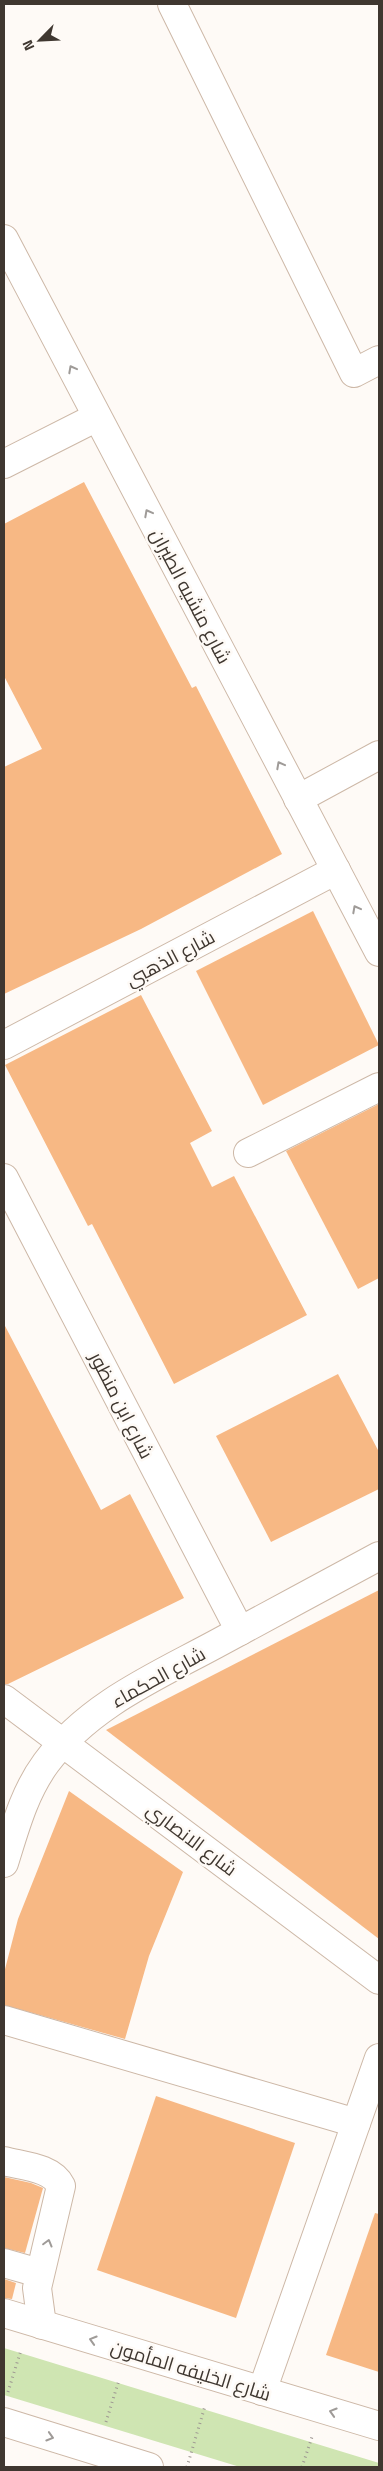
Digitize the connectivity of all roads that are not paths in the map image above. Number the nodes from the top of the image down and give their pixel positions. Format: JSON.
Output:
{"nodes":[{"id":1,"x":172,"y":4,"type":"edge"},
{"id":2,"x":4,"y":239,"type":"edge"},
{"id":3,"x":379,"y":360,"type":"edge"},
{"id":4,"x":97,"y":416,"type":"junction"},
{"id":5,"x":4,"y":464,"type":"edge"},
{"id":6,"x":379,"y":755,"type":"edge"},
{"id":7,"x":298,"y":799,"type":"junction"},
{"id":8,"x":336,"y":870,"type":"junction"},
{"id":9,"x":379,"y":952,"type":"edge"},
{"id":10,"x":4,"y":1045,"type":"edge"},
{"id":11,"x":379,"y":1087,"type":"edge"},
{"id":12,"x":248,"y":1153,"type":"dead end"},
{"id":13,"x":4,"y":1178,"type":"edge"},
{"id":14,"x":379,"y":1556,"type":"edge"},
{"id":15,"x":240,"y":1631,"type":"junction"},
{"id":16,"x":4,"y":1699,"type":"edge"},
{"id":17,"x":62,"y":1743,"type":"junction"},
{"id":18,"x":4,"y":1863,"type":"edge"},
{"id":19,"x":379,"y":1980,"type":"edge"},
{"id":20,"x":4,"y":2020,"type":"edge"},
{"id":21,"x":379,"y":2058,"type":"edge"},
{"id":22,"x":356,"y":2124,"type":"junction"},
{"id":23,"x":4,"y":2161,"type":"edge"},
{"id":24,"x":4,"y":2263,"type":"edge"},
{"id":25,"x":40,"y":2274,"type":"junction"},
{"id":26,"x":4,"y":2313,"type":"edge"},
{"id":27,"x":36,"y":2323,"type":"junction"},
{"id":28,"x":262,"y":2391,"type":"junction"},
{"id":29,"x":5,"y":2410,"type":"edge"},
{"id":30,"x":379,"y":2426,"type":"edge"},
{"id":31,"x":149,"y":2467,"type":"edge"}],
"edges":[{"from":1,"to":3,"type":"street"},
{"from":4,"to":2,"type":"street","name":"شارع منشيه الطيران","one_way":true},
{"from":4,"to":5,"type":"street"},
{"from":7,"to":4,"type":"street","name":"شارع منشيه الطيران","one_way":true},
{"from":6,"to":7,"type":"street"},
{"from":7,"to":8,"type":"street","name":"شارع منشيه الطيران"},
{"from":9,"to":8,"type":"street","name":"شارع منشيه الطيران","one_way":true},
{"from":8,"to":10,"type":"street","name":"شارع الذهبي"},
{"from":11,"to":12,"type":"street"},
{"from":13,"to":15,"type":"street","name":"شارع ابن منظور"},
{"from":14,"to":15,"type":"street","name":"شارع الحكماء"},
{"from":15,"to":17,"type":"street","name":"شارع الحكماء"},
{"from":16,"to":17,"type":"street","name":"شارع الانصاري"},
{"from":17,"to":18,"type":"street","name":"شارع الحكماء"},
{"from":17,"to":19,"type":"street","name":"شارع الانصاري"},
{"from":20,"to":22,"type":"street"},
{"from":21,"to":22,"type":"street"},
{"from":22,"to":28,"type":"street"},
{"from":25,"to":23,"type":"street","one_way":true},
{"from":24,"to":25,"type":"street"},
{"from":25,"to":27,"type":"street"},
{"from":26,"to":27,"type":"street","name":"شارع الخليفه المأمون"},
{"from":28,"to":27,"type":"street","name":"شارع الخليفه المأمون","one_way":true},
{"from":30,"to":28,"type":"street","name":"شارع الخليفه المأمون","one_way":true},
{"from":29,"to":31,"type":"street","one_way":true}]}
